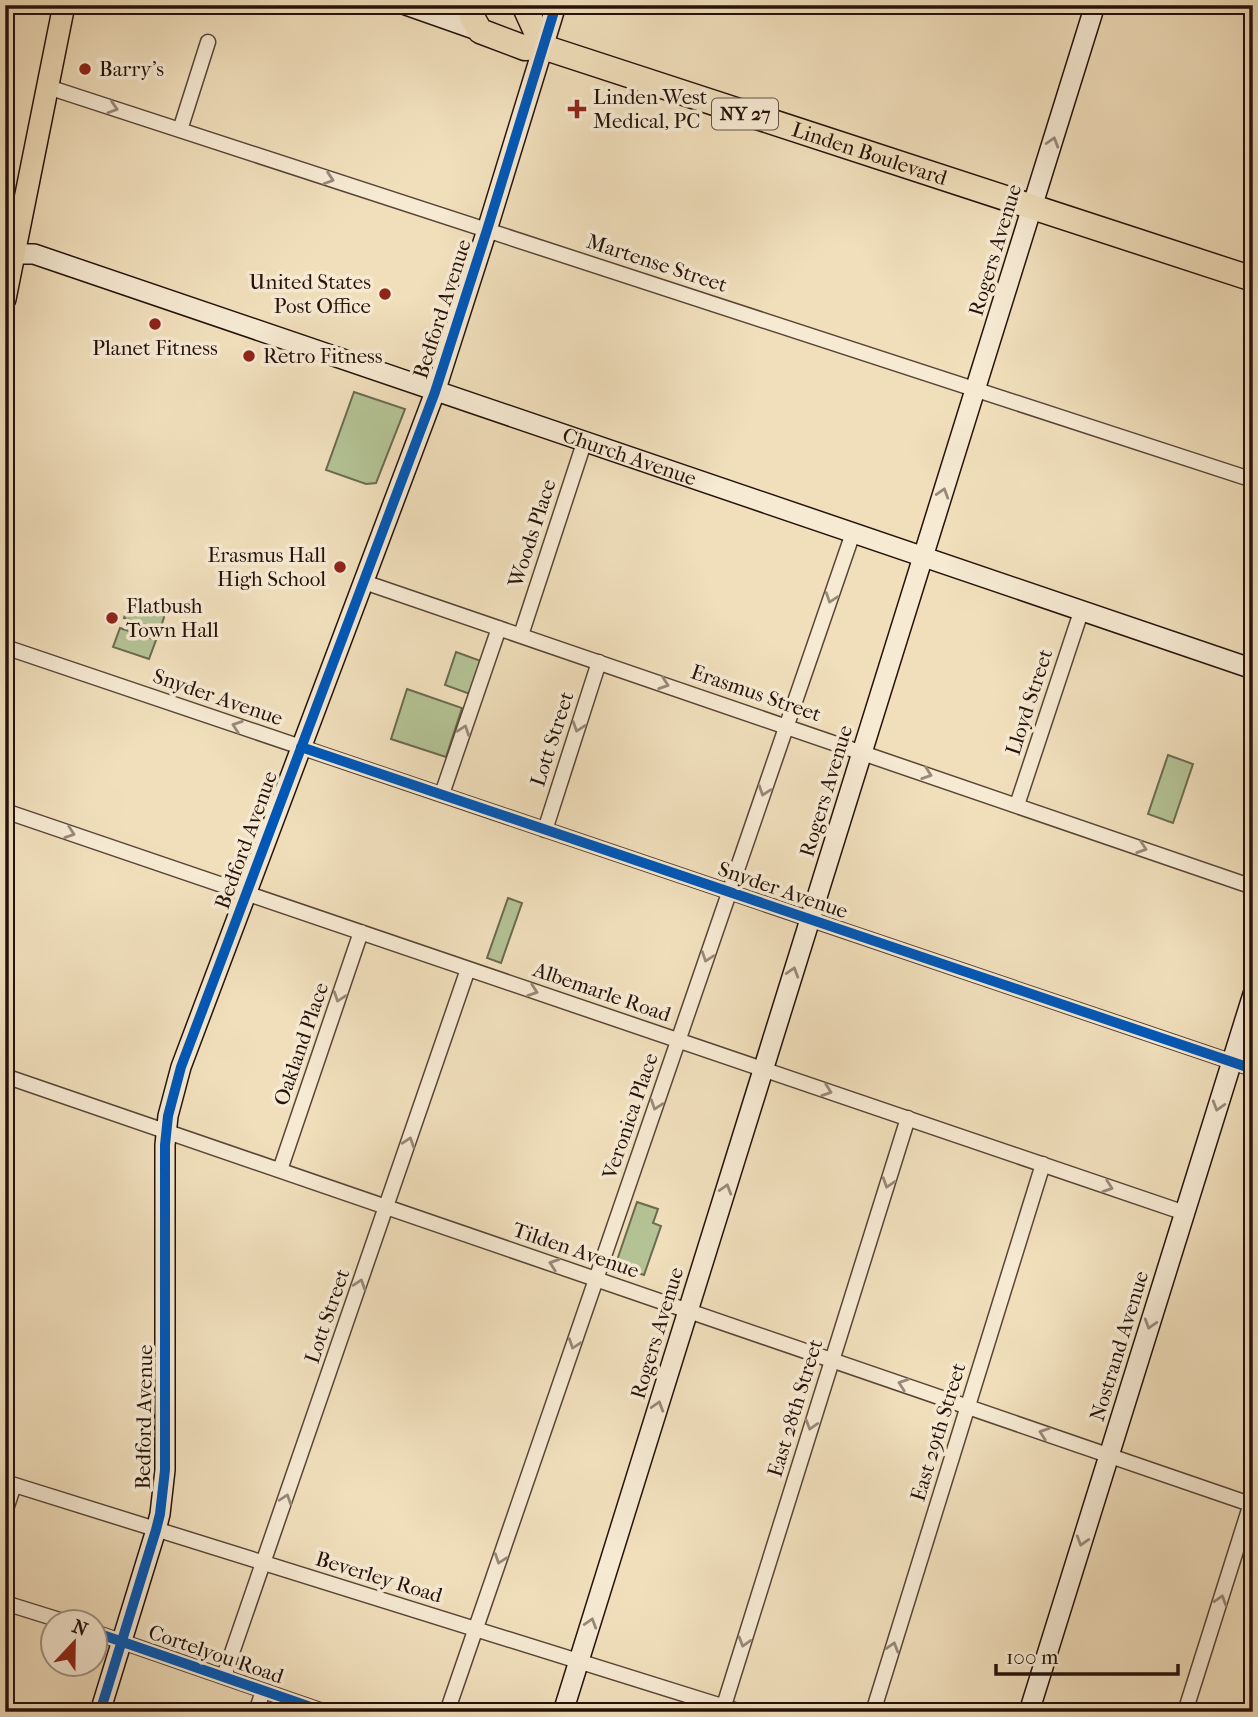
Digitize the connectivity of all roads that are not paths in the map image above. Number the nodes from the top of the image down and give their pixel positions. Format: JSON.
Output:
{"nodes":[{"id":1,"x":64,"y":5,"type":"edge"},
{"id":2,"x":406,"y":5,"type":"edge"},
{"id":3,"x":471,"y":5,"type":"edge"},
{"id":4,"x":524,"y":5,"type":"edge"},
{"id":5,"x":556,"y":5,"type":"edge"},
{"id":6,"x":1095,"y":5,"type":"edge"},
{"id":7,"x":480,"y":31,"type":"junction"},
{"id":8,"x":208,"y":42,"type":"dead end"},
{"id":9,"x":544,"y":47,"type":"junction"},
{"id":10,"x":48,"y":87,"type":"junction"},
{"id":11,"x":180,"y":130,"type":"junction"},
{"id":12,"x":1032,"y":207,"type":"junction"},
{"id":13,"x":488,"y":230,"type":"junction"},
{"id":14,"x":10,"y":253,"type":"edge"},
{"id":15,"x":1253,"y":279,"type":"edge"},
{"id":16,"x":5,"y":299,"type":"edge"},
{"id":17,"x":975,"y":389,"type":"junction"},
{"id":18,"x":435,"y":391,"type":"junction"},
{"id":19,"x":584,"y":443,"type":"junction"},
{"id":20,"x":1253,"y":480,"type":"edge"},
{"id":21,"x":853,"y":533,"type":"junction"},
{"id":22,"x":923,"y":558,"type":"junction"},
{"id":23,"x":364,"y":582,"type":"junction"},
{"id":24,"x":1081,"y":612,"type":"junction"},
{"id":25,"x":499,"y":628,"type":"junction"},
{"id":26,"x":521,"y":635,"type":"junction"},
{"id":27,"x":5,"y":648,"type":"edge"},
{"id":28,"x":599,"y":662,"type":"junction"},
{"id":29,"x":1253,"y":669,"type":"edge"},
{"id":30,"x":786,"y":726,"type":"junction"},
{"id":31,"x":301,"y":747,"type":"junction"},
{"id":32,"x":862,"y":751,"type":"junction"},
{"id":33,"x":442,"y":794,"type":"junction"},
{"id":34,"x":1017,"y":805,"type":"junction"},
{"id":35,"x":5,"y":811,"type":"edge"},
{"id":36,"x":545,"y":830,"type":"junction"},
{"id":37,"x":1253,"y":887,"type":"edge"},
{"id":38,"x":729,"y":893,"type":"junction"},
{"id":39,"x":247,"y":894,"type":"junction"},
{"id":40,"x":809,"y":920,"type":"junction"},
{"id":41,"x":361,"y":932,"type":"junction"},
{"id":42,"x":468,"y":969,"type":"junction"},
{"id":43,"x":1253,"y":995,"type":"edge"},
{"id":44,"x":678,"y":1041,"type":"junction"},
{"id":45,"x":1232,"y":1063,"type":"junction"},
{"id":46,"x":763,"y":1069,"type":"junction"},
{"id":47,"x":1253,"y":1069,"type":"edge"},
{"id":48,"x":5,"y":1076,"type":"edge"},
{"id":49,"x":908,"y":1118,"type":"junction"},
{"id":50,"x":166,"y":1130,"type":"junction"},
{"id":51,"x":1044,"y":1164,"type":"junction"},
{"id":52,"x":280,"y":1170,"type":"junction"},
{"id":53,"x":387,"y":1207,"type":"junction"},
{"id":54,"x":1185,"y":1213,"type":"junction"},
{"id":55,"x":596,"y":1279,"type":"junction"},
{"id":56,"x":688,"y":1310,"type":"junction"},
{"id":57,"x":832,"y":1360,"type":"junction"},
{"id":58,"x":968,"y":1407,"type":"junction"},
{"id":59,"x":1109,"y":1455,"type":"junction"},
{"id":60,"x":10,"y":1483,"type":"edge"},
{"id":61,"x":1252,"y":1502,"type":"edge"},
{"id":62,"x":5,"y":1512,"type":"edge"},
{"id":63,"x":156,"y":1530,"type":"junction"},
{"id":64,"x":264,"y":1564,"type":"junction"},
{"id":65,"x":5,"y":1603,"type":"edge"},
{"id":66,"x":38,"y":1613,"type":"edge"},
{"id":67,"x":475,"y":1629,"type":"junction"},
{"id":68,"x":108,"y":1636,"type":"edge"},
{"id":69,"x":122,"y":1641,"type":"junction"},
{"id":70,"x":579,"y":1661,"type":"junction"},
{"id":71,"x":225,"y":1676,"type":"junction"},
{"id":72,"x":262,"y":1691,"type":"junction"},
{"id":73,"x":723,"y":1709,"type":"edge"},
{"id":74,"x":100,"y":1712,"type":"edge"},
{"id":75,"x":256,"y":1712,"type":"edge"},
{"id":76,"x":325,"y":1712,"type":"edge"},
{"id":77,"x":447,"y":1712,"type":"edge"},
{"id":78,"x":563,"y":1712,"type":"edge"},
{"id":79,"x":741,"y":1712,"type":"edge"},
{"id":80,"x":873,"y":1712,"type":"edge"},
{"id":81,"x":1029,"y":1712,"type":"edge"},
{"id":82,"x":1185,"y":1712,"type":"edge"}],
"edges":[{"from":1,"to":10,"type":"main road"},
{"from":2,"to":7,"type":"main road","name":"Linden Boulevard"},
{"from":3,"to":7,"type":"highway"},
{"from":4,"to":9,"type":"highway"},
{"from":5,"to":9,"type":"main road","name":"Bedford Avenue"},
{"from":12,"to":6,"type":"main road","name":"Rogers Avenue","one_way":true},
{"from":7,"to":9,"type":"highway","name":"Linden Boulevard","number":"NY 27"},
{"from":8,"to":11,"type":"street"},
{"from":9,"to":12,"type":"highway","name":"Linden Boulevard","number":"NY 27"},
{"from":9,"to":13,"type":"main road","name":"Bedford Avenue"},
{"from":10,"to":11,"type":"street","name":"Martense Street","one_way":true},
{"from":10,"to":14,"type":"main road"},
{"from":11,"to":13,"type":"street","name":"Martense Street","one_way":true},
{"from":12,"to":15,"type":"highway","name":"Linden Boulevard","number":"NY 27"},
{"from":12,"to":17,"type":"main road","name":"Rogers Avenue"},
{"from":13,"to":17,"type":"street","name":"Martense Street"},
{"from":13,"to":18,"type":"main road","name":"Bedford Avenue"},
{"from":14,"to":16,"type":"main road"},
{"from":14,"to":18,"type":"main road","name":"Church Avenue"},
{"from":17,"to":20,"type":"street","name":"Martense Street"},
{"from":22,"to":17,"type":"main road","name":"Rogers Avenue","one_way":true},
{"from":18,"to":19,"type":"main road","name":"Church Avenue"},
{"from":18,"to":23,"type":"main road","name":"Bedford Avenue"},
{"from":19,"to":21,"type":"main road","name":"Church Avenue"},
{"from":19,"to":26,"type":"street","name":"Woods Place"},
{"from":21,"to":22,"type":"main road","name":"Church Avenue"},
{"from":21,"to":30,"type":"street","name":"Veronica Place","one_way":true},
{"from":22,"to":24,"type":"main road","name":"Church Avenue"},
{"from":22,"to":32,"type":"main road","name":"Rogers Avenue"},
{"from":23,"to":25,"type":"street","name":"Erasmus Street"},
{"from":23,"to":31,"type":"main road","name":"Bedford Avenue"},
{"from":24,"to":29,"type":"main road","name":"Church Avenue"},
{"from":24,"to":34,"type":"street","name":"Lloyd Street"},
{"from":25,"to":26,"type":"street","name":"Erasmus Street"},
{"from":33,"to":25,"type":"street","one_way":true},
{"from":26,"to":28,"type":"street","name":"Erasmus Street"},
{"from":31,"to":27,"type":"street","name":"Snyder Avenue","one_way":true},
{"from":28,"to":30,"type":"street","name":"Erasmus Street","one_way":true},
{"from":28,"to":36,"type":"street","name":"Lott Street","one_way":true},
{"from":30,"to":32,"type":"street","name":"Erasmus Street"},
{"from":30,"to":38,"type":"street","name":"Veronica Place","one_way":true},
{"from":31,"to":33,"type":"street","name":"Snyder Avenue"},
{"from":31,"to":39,"type":"main road","name":"Bedford Avenue"},
{"from":32,"to":34,"type":"street","name":"Erasmus Street","one_way":true},
{"from":32,"to":40,"type":"main road","name":"Rogers Avenue"},
{"from":33,"to":36,"type":"street","name":"Snyder Avenue"},
{"from":34,"to":37,"type":"street","name":"Erasmus Street","one_way":true},
{"from":35,"to":39,"type":"street","name":"Albemarle Road","one_way":true},
{"from":36,"to":38,"type":"street","name":"Snyder Avenue"},
{"from":38,"to":40,"type":"street","name":"Snyder Avenue"},
{"from":38,"to":44,"type":"street","name":"Veronica Place","one_way":true},
{"from":39,"to":41,"type":"street","name":"Albemarle Road"},
{"from":39,"to":50,"type":"main road","name":"Bedford Avenue"},
{"from":40,"to":45,"type":"street","name":"Snyder Avenue"},
{"from":46,"to":40,"type":"main road","name":"Rogers Avenue","one_way":true},
{"from":41,"to":42,"type":"street","name":"Albemarle Road"},
{"from":41,"to":52,"type":"street","name":"Oakland Place","one_way":true},
{"from":42,"to":44,"type":"street","name":"Albemarle Road","one_way":true},
{"from":53,"to":42,"type":"street","name":"Lott Street","one_way":true},
{"from":43,"to":45,"type":"main road","name":"Nostrand Avenue"},
{"from":44,"to":46,"type":"street","name":"Albemarle Road"},
{"from":44,"to":55,"type":"street","name":"Veronica Place","one_way":true},
{"from":45,"to":47,"type":"street","name":"Snyder Avenue"},
{"from":45,"to":54,"type":"main road","name":"Nostrand Avenue","one_way":true},
{"from":46,"to":49,"type":"street","name":"Albemarle Road","one_way":true},
{"from":56,"to":46,"type":"main road","name":"Rogers Avenue","one_way":true},
{"from":48,"to":50,"type":"street","name":"Tilden Avenue"},
{"from":49,"to":51,"type":"street","name":"Albemarle Road"},
{"from":49,"to":57,"type":"street","name":"East 28th Street","one_way":true},
{"from":50,"to":52,"type":"street","name":"Tilden Avenue"},
{"from":50,"to":63,"type":"main road","name":"Bedford Avenue"},
{"from":51,"to":54,"type":"street","name":"Albemarle Road","one_way":true},
{"from":51,"to":58,"type":"street","name":"East 29th Street"},
{"from":52,"to":53,"type":"street","name":"Tilden Avenue"},
{"from":55,"to":53,"type":"street","name":"Tilden Avenue","one_way":true},
{"from":64,"to":53,"type":"street","name":"Lott Street","one_way":true},
{"from":54,"to":59,"type":"main road","name":"Nostrand Avenue","one_way":true},
{"from":55,"to":56,"type":"street","name":"Tilden Avenue"},
{"from":55,"to":67,"type":"street","name":"Veronica Place","one_way":true},
{"from":56,"to":57,"type":"street","name":"Tilden Avenue"},
{"from":70,"to":56,"type":"main road","name":"Rogers Avenue","one_way":true},
{"from":58,"to":57,"type":"street","name":"Tilden Avenue","one_way":true},
{"from":57,"to":73,"type":"street","name":"East 28th Street","one_way":true},
{"from":59,"to":58,"type":"street","name":"Tilden Avenue","one_way":true},
{"from":80,"to":58,"type":"street","name":"East 29th Street","one_way":true},
{"from":59,"to":61,"type":"street","name":"Tilden Avenue"},
{"from":59,"to":81,"type":"main road","name":"Nostrand Avenue","one_way":true},
{"from":60,"to":62,"type":"street"},
{"from":60,"to":63,"type":"street","name":"Beverley Road"},
{"from":82,"to":61,"type":"street","one_way":true},
{"from":63,"to":64,"type":"street","name":"Beverley Road"},
{"from":63,"to":69,"type":"main road","name":"Bedford Avenue"},
{"from":64,"to":67,"type":"street","name":"Beverley Road"},
{"from":64,"to":71,"type":"street","name":"Lott Street"},
{"from":65,"to":66,"type":"street"},
{"from":67,"to":70,"type":"street","name":"Beverley Road"},
{"from":67,"to":77,"type":"street","name":"Veronica Place"},
{"from":68,"to":69,"type":"street","name":"Cortelyou Road"},
{"from":69,"to":71,"type":"street","name":"Cortelyou Road"},
{"from":69,"to":74,"type":"main road","name":"Bedford Avenue"},
{"from":70,"to":73,"type":"street","name":"Beverley Road"},
{"from":70,"to":78,"type":"main road","name":"Rogers Avenue"},
{"from":71,"to":72,"type":"street","name":"Cortelyou Road"},
{"from":72,"to":75,"type":"street"},
{"from":72,"to":76,"type":"street","name":"Cortelyou Road"},
{"from":73,"to":79,"type":"street","name":"Beverley Road"}]}
